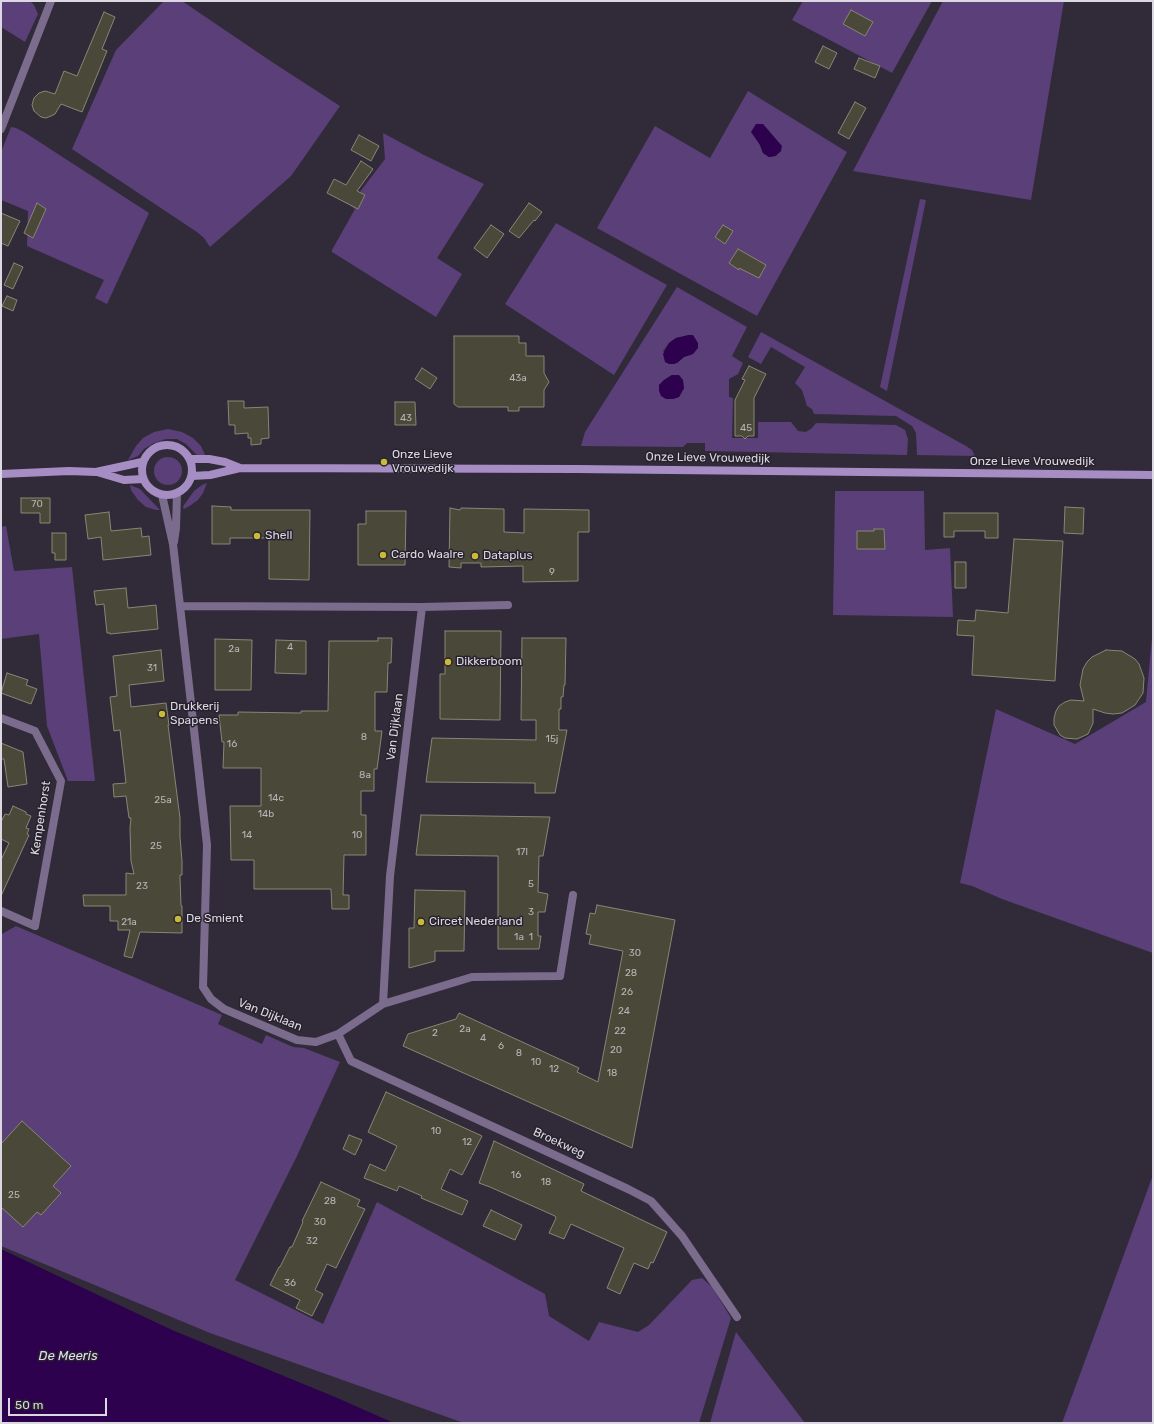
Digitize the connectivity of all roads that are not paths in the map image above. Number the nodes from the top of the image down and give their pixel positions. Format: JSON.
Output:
{"nodes":[{"id":1,"x":41,"y":1,"type":"edge"},
{"id":2,"x":49,"y":4,"type":"edge"},
{"id":3,"x":1,"y":129,"type":"edge"},
{"id":4,"x":190,"y":459,"type":"junction"},
{"id":5,"x":142,"y":462,"type":"junction"},
{"id":6,"x":240,"y":468,"type":"junction"},
{"id":7,"x":96,"y":472,"type":"junction"},
{"id":8,"x":1,"y":474,"type":"edge"},
{"id":9,"x":1153,"y":475,"type":"edge"},
{"id":10,"x":192,"y":476,"type":"junction"},
{"id":11,"x":143,"y":479,"type":"junction"},
{"id":12,"x":178,"y":493,"type":"junction"},
{"id":13,"x":162,"y":495,"type":"junction"},
{"id":14,"x":173,"y":544,"type":"junction"},
{"id":15,"x":508,"y":605,"type":"dead end"},
{"id":16,"x":181,"y":606,"type":"junction"},
{"id":17,"x":422,"y":607,"type":"junction"},
{"id":18,"x":1,"y":718,"type":"edge"},
{"id":19,"x":573,"y":895,"type":"dead end"},
{"id":20,"x":1,"y":912,"type":"edge"},
{"id":21,"x":383,"y":1004,"type":"junction"},
{"id":22,"x":338,"y":1034,"type":"junction"},
{"id":23,"x":737,"y":1318,"type":"dead end"}],
"edges":[{"from":1,"to":2,"type":"street"},
{"from":2,"to":3,"type":"street"},
{"from":4,"to":5,"type":"main road"},
{"from":4,"to":6,"type":"main road","name":"Onze Lieve Vrouwedijk"},
{"from":4,"to":10,"type":"main road"},
{"from":5,"to":7,"type":"main road"},
{"from":5,"to":11,"type":"main road"},
{"from":6,"to":9,"type":"main road","name":"Onze Lieve Vrouwedijk"},
{"from":6,"to":10,"type":"main road","name":"Onze Lieve Vrouwedijk"},
{"from":7,"to":8,"type":"main road"},
{"from":7,"to":11,"type":"main road"},
{"from":10,"to":12,"type":"main road"},
{"from":11,"to":13,"type":"main road"},
{"from":12,"to":13,"type":"main road"},
{"from":12,"to":14,"type":"street","name":"Van Dijklaan"},
{"from":13,"to":14,"type":"street","name":"Van Dijklaan"},
{"from":14,"to":16,"type":"street","name":"Van Dijklaan"},
{"from":15,"to":17,"type":"street"},
{"from":16,"to":17,"type":"street"},
{"from":16,"to":22,"type":"street","name":"Van Dijklaan"},
{"from":17,"to":21,"type":"street","name":"Van Dijklaan"},
{"from":18,"to":20,"type":"street","name":"Kempenhorst"},
{"from":19,"to":21,"type":"street"},
{"from":21,"to":22,"type":"street","name":"Van Dijklaan"},
{"from":22,"to":23,"type":"street","name":"Broekweg"}]}
